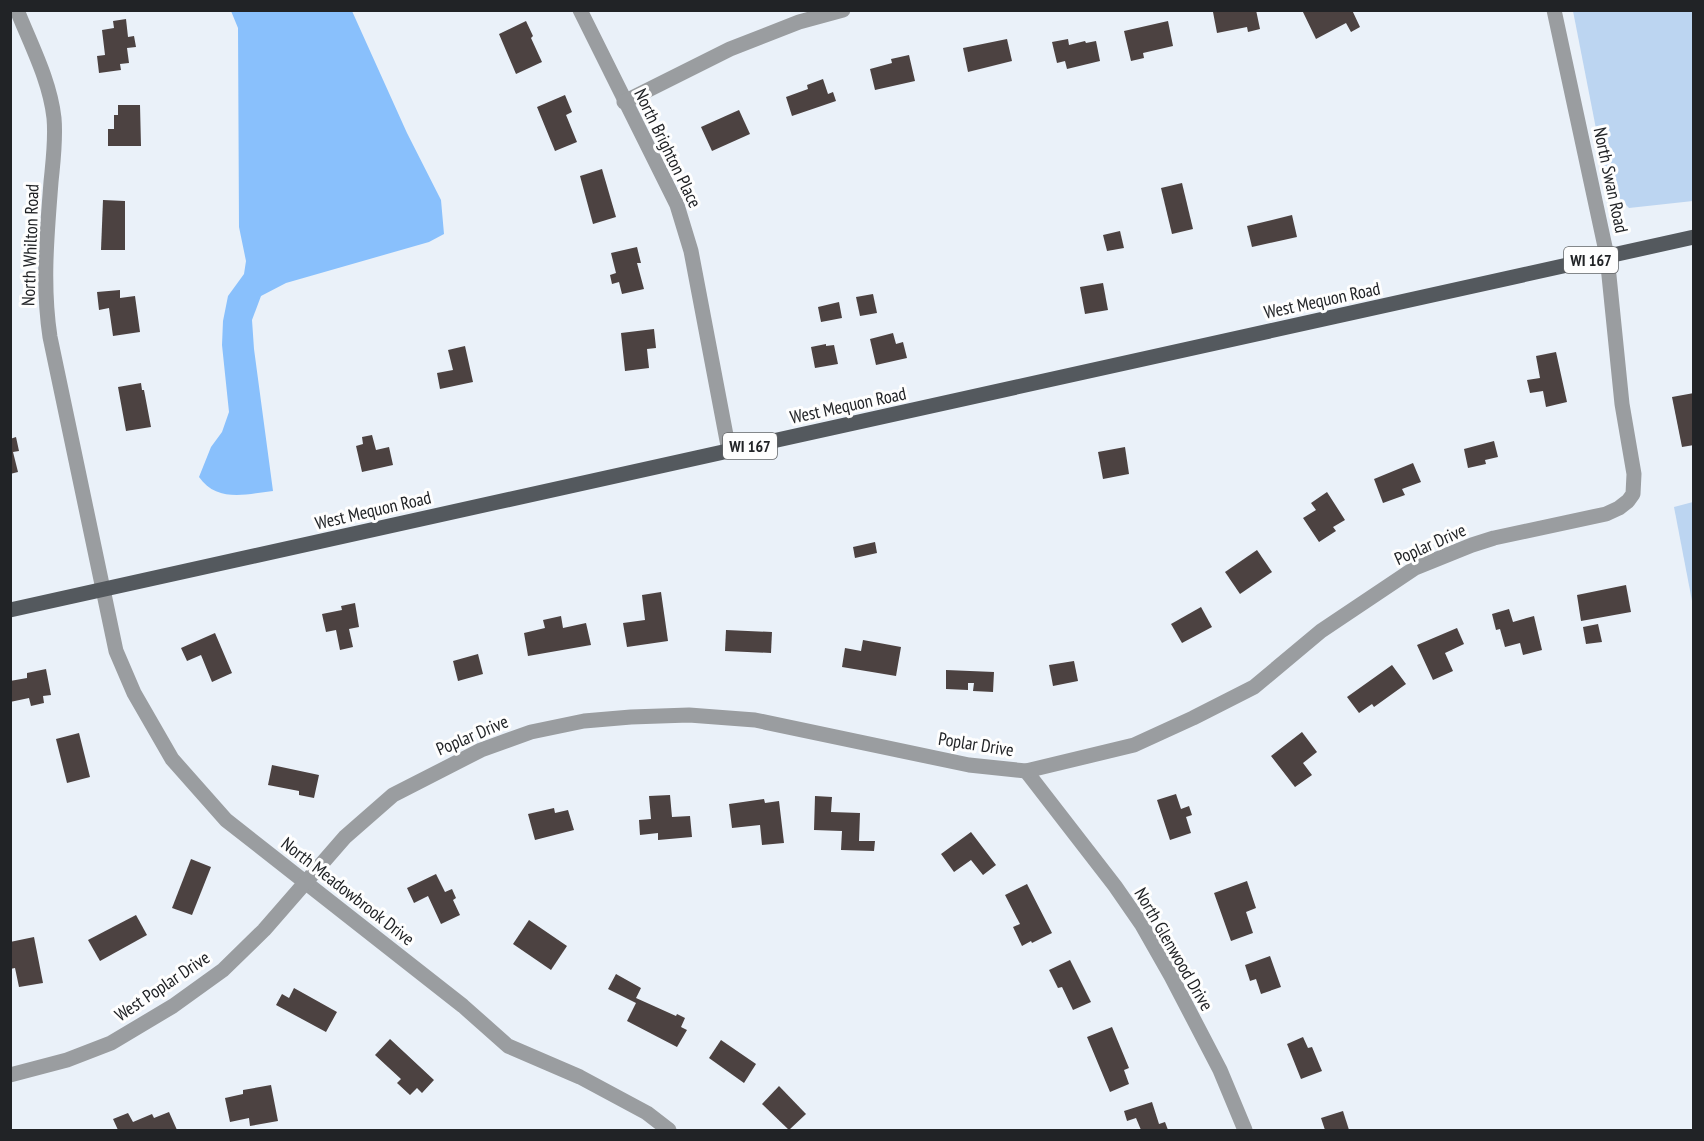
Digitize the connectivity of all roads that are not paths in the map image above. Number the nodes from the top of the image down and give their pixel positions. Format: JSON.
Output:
{"nodes":[{"id":1,"x":17,"y":10,"type":"edge"},
{"id":2,"x":580,"y":10,"type":"edge"},
{"id":3,"x":843,"y":10,"type":"edge"},
{"id":4,"x":1554,"y":10,"type":"edge"},
{"id":5,"x":624,"y":102,"type":"junction"},
{"id":6,"x":1694,"y":237,"type":"edge"},
{"id":7,"x":1607,"y":256,"type":"junction"},
{"id":8,"x":729,"y":451,"type":"junction"},
{"id":9,"x":1628,"y":501,"type":"joint"},
{"id":10,"x":103,"y":590,"type":"junction"},
{"id":11,"x":10,"y":610,"type":"edge"},
{"id":12,"x":1026,"y":771,"type":"junction"},
{"id":13,"x":305,"y":881,"type":"junction"},
{"id":14,"x":10,"y":1075,"type":"edge"},
{"id":15,"x":669,"y":1131,"type":"edge"},
{"id":16,"x":1245,"y":1131,"type":"edge"}],
"edges":[{"from":1,"to":10,"type":"street","name":"North Whilton Road"},
{"from":2,"to":5,"type":"street","name":"North Brighton Place"},
{"from":3,"to":5,"type":"street"},
{"from":4,"to":7,"type":"street","name":"North Swan Road"},
{"from":5,"to":8,"type":"street","name":"North Brighton Place"},
{"from":6,"to":7,"type":"main road","name":"West Mequon Road","number":"WI 167"},
{"from":7,"to":8,"type":"main road","name":"West Mequon Road","number":"WI 167"},
{"from":7,"to":9,"type":"street","name":"North Swan Road"},
{"from":8,"to":10,"type":"main road","name":"West Mequon Road","number":"WI 167"},
{"from":9,"to":12,"type":"street","name":"Poplar Drive"},
{"from":10,"to":11,"type":"main road","name":"West Mequon Road","number":"WI 167"},
{"from":10,"to":13,"type":"street","name":"North Meadowbrook Drive"},
{"from":12,"to":13,"type":"street","name":"Poplar Drive"},
{"from":12,"to":16,"type":"street","name":"North Glenwood Drive"},
{"from":13,"to":14,"type":"street","name":"West Poplar Drive"},
{"from":13,"to":15,"type":"street","name":"North Meadowbrook Drive"}]}
